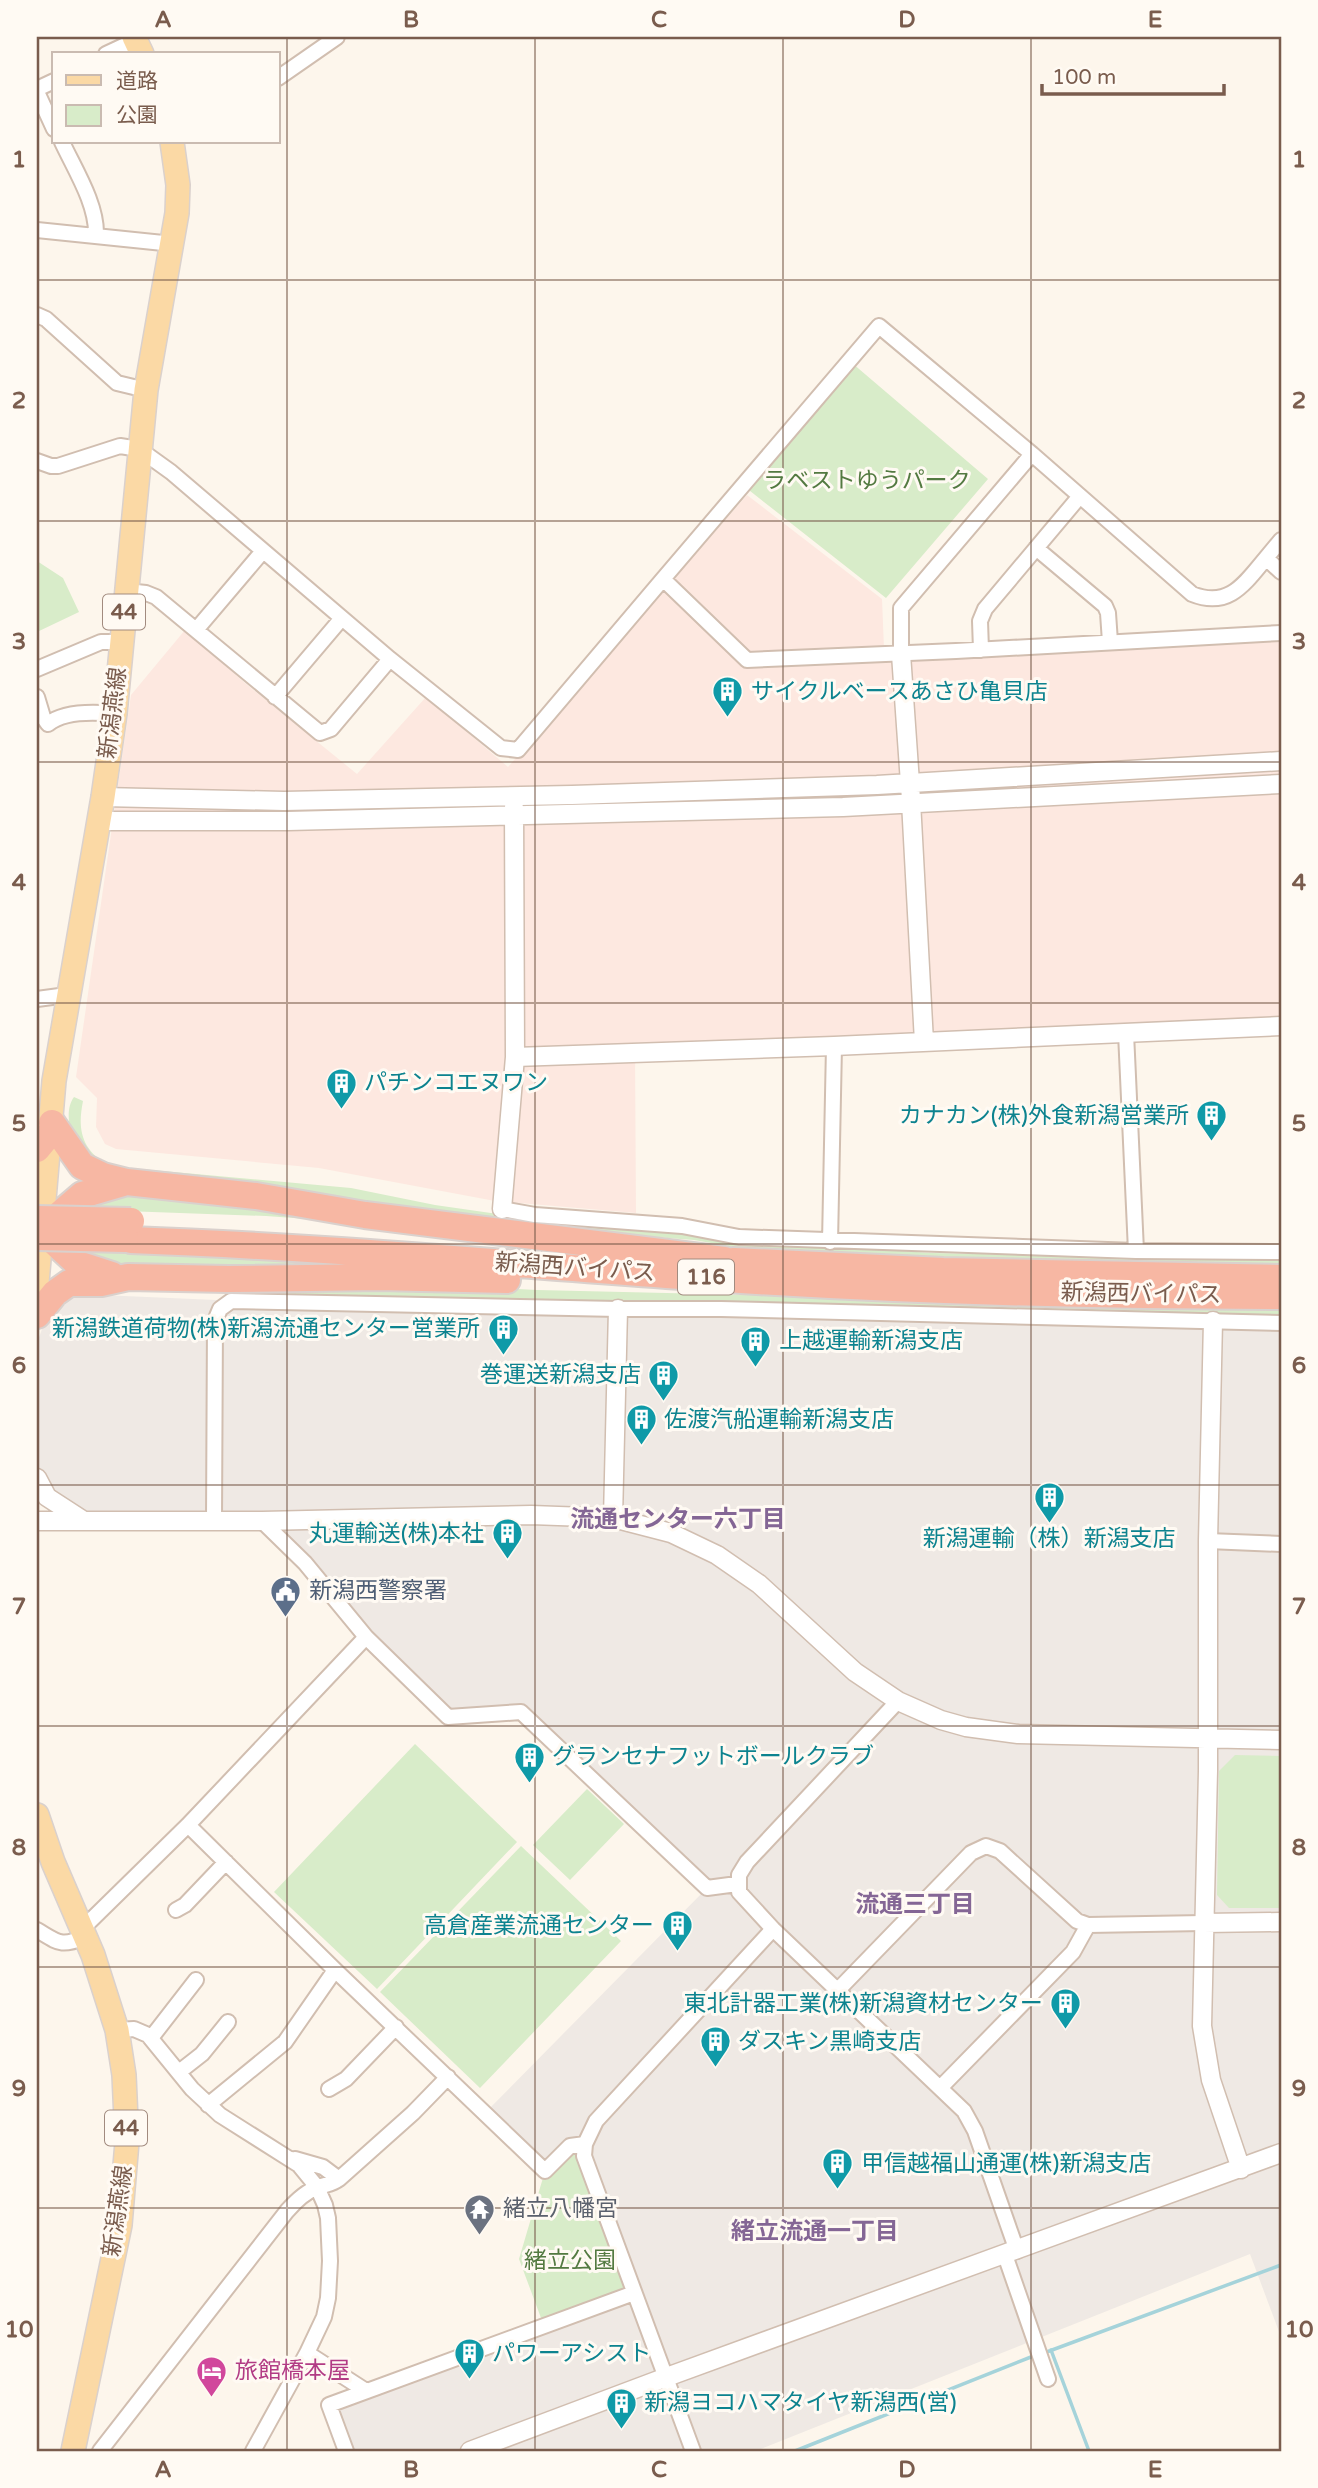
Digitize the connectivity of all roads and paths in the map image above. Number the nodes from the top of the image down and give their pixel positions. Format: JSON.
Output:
{"nodes":[{"id":1,"x":337,"y":37,"type":"edge"},
{"id":2,"x":137,"y":44,"type":"edge"},
{"id":3,"x":112,"y":52,"type":"edge"},
{"id":4,"x":280,"y":77,"type":"edge"},
{"id":5,"x":38,"y":87,"type":"edge"},
{"id":6,"x":52,"y":124,"type":"edge"},
{"id":7,"x":63,"y":144,"type":"edge"},
{"id":8,"x":175,"y":144,"type":"edge"},
{"id":9,"x":37,"y":230,"type":"edge"},
{"id":10,"x":96,"y":235,"type":"junction"},
{"id":11,"x":173,"y":244,"type":"junction"},
{"id":12,"x":37,"y":315,"type":"edge"},
{"id":13,"x":146,"y":390,"type":"junction"},
{"id":14,"x":139,"y":449,"type":"junction"},
{"id":15,"x":1032,"y":454,"type":"junction"},
{"id":16,"x":37,"y":461,"type":"edge"},
{"id":17,"x":1080,"y":496,"type":"junction"},
{"id":18,"x":1281,"y":540,"type":"edge"},
{"id":19,"x":1036,"y":548,"type":"junction"},
{"id":20,"x":263,"y":551,"type":"junction"},
{"id":21,"x":1266,"y":558,"type":"junction"},
{"id":22,"x":1281,"y":572,"type":"edge"},
{"id":23,"x":663,"y":579,"type":"junction"},
{"id":24,"x":126,"y":591,"type":"junction"},
{"id":25,"x":342,"y":618,"type":"junction"},
{"id":26,"x":196,"y":630,"type":"junction"},
{"id":27,"x":1281,"y":633,"type":"edge"},
{"id":28,"x":121,"y":642,"type":"junction"},
{"id":29,"x":1110,"y":642,"type":"junction"},
{"id":30,"x":981,"y":650,"type":"junction"},
{"id":31,"x":901,"y":654,"type":"junction"},
{"id":32,"x":390,"y":659,"type":"junction"},
{"id":33,"x":37,"y":669,"type":"edge"},
{"id":34,"x":37,"y":697,"type":"edge"},
{"id":35,"x":275,"y":697,"type":"junction"},
{"id":36,"x":115,"y":714,"type":"junction"},
{"id":37,"x":1281,"y":761,"type":"edge"},
{"id":38,"x":911,"y":783,"type":"junction"},
{"id":39,"x":1281,"y":784,"type":"edge"},
{"id":40,"x":514,"y":796,"type":"junction"},
{"id":41,"x":103,"y":797,"type":"junction"},
{"id":42,"x":911,"y":803,"type":"junction"},
{"id":43,"x":514,"y":817,"type":"junction"},
{"id":44,"x":99,"y":821,"type":"junction"},
{"id":45,"x":67,"y":995,"type":"junction"},
{"id":46,"x":37,"y":999,"type":"edge"},
{"id":47,"x":1281,"y":1026,"type":"edge"},
{"id":48,"x":1126,"y":1033,"type":"junction"},
{"id":49,"x":923,"y":1042,"type":"junction"},
{"id":50,"x":834,"y":1046,"type":"junction"},
{"id":51,"x":515,"y":1058,"type":"junction"},
{"id":52,"x":46,"y":1082,"type":"edge"},
{"id":53,"x":46,"y":1135,"type":"edge"},
{"id":54,"x":127,"y":1182,"type":"junction"},
{"id":55,"x":502,"y":1209,"type":"joint"},
{"id":56,"x":38,"y":1229,"type":"edge"},
{"id":57,"x":830,"y":1242,"type":"junction"},
{"id":58,"x":1136,"y":1251,"type":"junction"},
{"id":59,"x":1281,"y":1252,"type":"edge"},
{"id":60,"x":725,"y":1270,"type":"junction"},
{"id":61,"x":128,"y":1277,"type":"junction"},
{"id":62,"x":1281,"y":1278,"type":"edge"},
{"id":63,"x":37,"y":1283,"type":"edge"},
{"id":64,"x":1281,"y":1296,"type":"edge"},
{"id":65,"x":618,"y":1310,"type":"junction"},
{"id":66,"x":37,"y":1315,"type":"edge"},
{"id":67,"x":1213,"y":1321,"type":"junction"},
{"id":68,"x":1281,"y":1323,"type":"edge"},
{"id":69,"x":37,"y":1478,"type":"edge"},
{"id":70,"x":613,"y":1518,"type":"junction"},
{"id":71,"x":214,"y":1519,"type":"junction"},
{"id":72,"x":37,"y":1521,"type":"edge"},
{"id":73,"x":84,"y":1521,"type":"junction"},
{"id":74,"x":261,"y":1521,"type":"junction"},
{"id":75,"x":1208,"y":1541,"type":"junction"},
{"id":76,"x":1281,"y":1544,"type":"edge"},
{"id":77,"x":366,"y":1637,"type":"junction"},
{"id":78,"x":898,"y":1701,"type":"junction"},
{"id":79,"x":1208,"y":1738,"type":"junction"},
{"id":80,"x":1281,"y":1740,"type":"edge"},
{"id":81,"x":37,"y":1815,"type":"edge"},
{"id":82,"x":188,"y":1825,"type":"junction"},
{"id":83,"x":226,"y":1862,"type":"junction"},
{"id":84,"x":737,"y":1884,"type":"junction"},
{"id":85,"x":176,"y":1910,"type":"dead end"},
{"id":86,"x":1281,"y":1922,"type":"edge"},
{"id":87,"x":1204,"y":1923,"type":"junction"},
{"id":88,"x":1088,"y":1925,"type":"junction"},
{"id":89,"x":773,"y":1929,"type":"junction"},
{"id":90,"x":37,"y":1930,"type":"edge"},
{"id":91,"x":84,"y":1933,"type":"junction"},
{"id":92,"x":335,"y":1970,"type":"junction"},
{"id":93,"x":196,"y":1980,"type":"dead end"},
{"id":94,"x":838,"y":1990,"type":"junction"},
{"id":95,"x":228,"y":2022,"type":"dead end"},
{"id":96,"x":396,"y":2028,"type":"junction"},
{"id":97,"x":117,"y":2030,"type":"junction"},
{"id":98,"x":151,"y":2038,"type":"junction"},
{"id":99,"x":179,"y":2073,"type":"junction"},
{"id":100,"x":448,"y":2077,"type":"junction"},
{"id":101,"x":941,"y":2088,"type":"junction"},
{"id":102,"x":329,"y":2089,"type":"dead end"},
{"id":103,"x":208,"y":2105,"type":"junction"},
{"id":104,"x":585,"y":2144,"type":"junction"},
{"id":105,"x":1281,"y":2153,"type":"edge"},
{"id":106,"x":289,"y":2158,"type":"junction"},
{"id":107,"x":1241,"y":2169,"type":"junction"},
{"id":108,"x":339,"y":2179,"type":"junction"},
{"id":109,"x":317,"y":2188,"type":"junction"},
{"id":110,"x":1011,"y":2253,"type":"junction"},
{"id":111,"x":634,"y":2293,"type":"junction"},
{"id":112,"x":307,"y":2353,"type":"junction"},
{"id":113,"x":1047,"y":2377,"type":"dead end"},
{"id":114,"x":664,"y":2378,"type":"junction"},
{"id":115,"x":366,"y":2391,"type":"junction"},
{"id":116,"x":73,"y":2451,"type":"edge"},
{"id":117,"x":100,"y":2451,"type":"edge"},
{"id":118,"x":253,"y":2451,"type":"edge"},
{"id":119,"x":346,"y":2451,"type":"edge"},
{"id":120,"x":470,"y":2451,"type":"edge"},
{"id":121,"x":693,"y":2451,"type":"edge"}],
"edges":[{"from":1,"to":4,"type":"street"},
{"from":2,"to":3,"type":"street"},
{"from":5,"to":6,"type":"street"},
{"from":7,"to":10,"type":"street"},
{"from":8,"to":11,"type":"main road","name":"新潟燕線","number":"44"},
{"from":9,"to":10,"type":"street"},
{"from":10,"to":11,"type":"street"},
{"from":11,"to":13,"type":"main road","name":"新潟燕線","number":"44"},
{"from":12,"to":13,"type":"street"},
{"from":13,"to":14,"type":"main road","name":"新潟燕線","number":"44"},
{"from":14,"to":16,"type":"street"},
{"from":14,"to":20,"type":"street"},
{"from":14,"to":24,"type":"main road","name":"新潟燕線","number":"44"},
{"from":15,"to":17,"type":"street"},
{"from":15,"to":23,"type":"street"},
{"from":15,"to":31,"type":"street"},
{"from":17,"to":19,"type":"street"},
{"from":17,"to":21,"type":"street"},
{"from":18,"to":21,"type":"street"},
{"from":19,"to":29,"type":"street"},
{"from":19,"to":30,"type":"street"},
{"from":20,"to":25,"type":"street"},
{"from":20,"to":26,"type":"street"},
{"from":21,"to":22,"type":"street"},
{"from":23,"to":31,"type":"street"},
{"from":23,"to":32,"type":"street"},
{"from":24,"to":26,"type":"street"},
{"from":24,"to":28,"type":"main road","name":"新潟燕線","number":"44"},
{"from":25,"to":32,"type":"street"},
{"from":25,"to":35,"type":"street"},
{"from":26,"to":35,"type":"street"},
{"from":27,"to":29,"type":"street"},
{"from":28,"to":33,"type":"street"},
{"from":28,"to":36,"type":"main road","name":"新潟燕線","number":"44"},
{"from":29,"to":30,"type":"street"},
{"from":30,"to":31,"type":"street"},
{"from":31,"to":38,"type":"street"},
{"from":32,"to":35,"type":"street"},
{"from":34,"to":36,"type":"street"},
{"from":36,"to":41,"type":"main road","name":"新潟燕線","number":"44"},
{"from":37,"to":38,"type":"street"},
{"from":38,"to":40,"type":"street"},
{"from":38,"to":42,"type":"street"},
{"from":39,"to":42,"type":"street"},
{"from":40,"to":41,"type":"street"},
{"from":40,"to":43,"type":"street"},
{"from":41,"to":44,"type":"main road","name":"新潟燕線","number":"44"},
{"from":42,"to":43,"type":"street"},
{"from":42,"to":49,"type":"street"},
{"from":43,"to":44,"type":"street"},
{"from":43,"to":51,"type":"street"},
{"from":44,"to":45,"type":"main road","name":"新潟燕線","number":"44"},
{"from":45,"to":46,"type":"street"},
{"from":45,"to":52,"type":"main road","name":"新潟燕線","number":"44"},
{"from":47,"to":48,"type":"street"},
{"from":48,"to":49,"type":"street"},
{"from":48,"to":58,"type":"street"},
{"from":49,"to":50,"type":"street"},
{"from":50,"to":51,"type":"street"},
{"from":50,"to":57,"type":"street"},
{"from":51,"to":55,"type":"street"},
{"from":52,"to":53,"type":"main road","name":"新潟燕線","number":"44"},
{"from":53,"to":54,"type":"highway"},
{"from":53,"to":56,"type":"main road","name":"新潟燕線","number":"44"},
{"from":54,"to":56,"type":"highway"},
{"from":54,"to":60,"type":"highway"},
{"from":55,"to":57,"type":"street"},
{"from":56,"to":60,"type":"highway","name":"新潟西バイパス","number":"116","bridge":true},
{"from":56,"to":61,"type":"highway"},
{"from":56,"to":63,"type":"main road","name":"新潟燕線","number":"44"},
{"from":57,"to":58,"type":"street"},
{"from":58,"to":59,"type":"street"},
{"from":60,"to":61,"type":"highway"},
{"from":60,"to":62,"type":"highway","name":"新潟西バイパス","number":"116"},
{"from":60,"to":64,"type":"highway","name":"新潟西バイパス","number":"116"},
{"from":61,"to":66,"type":"highway"},
{"from":65,"to":67,"type":"street"},
{"from":65,"to":70,"type":"street"},
{"from":65,"to":71,"type":"street"},
{"from":67,"to":68,"type":"street"},
{"from":67,"to":75,"type":"street"},
{"from":69,"to":73,"type":"street"},
{"from":70,"to":74,"type":"street"},
{"from":70,"to":78,"type":"street"},
{"from":71,"to":73,"type":"street"},
{"from":71,"to":74,"type":"street"},
{"from":72,"to":73,"type":"street"},
{"from":74,"to":77,"type":"street"},
{"from":75,"to":76,"type":"street"},
{"from":75,"to":79,"type":"street"},
{"from":77,"to":82,"type":"street"},
{"from":77,"to":84,"type":"street"},
{"from":78,"to":79,"type":"street"},
{"from":78,"to":84,"type":"street"},
{"from":79,"to":80,"type":"street"},
{"from":79,"to":87,"type":"street"},
{"from":81,"to":91,"type":"main road","name":"新潟燕線","number":"44"},
{"from":82,"to":83,"type":"street"},
{"from":82,"to":91,"type":"street"},
{"from":83,"to":85,"type":"street"},
{"from":83,"to":92,"type":"street"},
{"from":84,"to":89,"type":"street"},
{"from":86,"to":87,"type":"street"},
{"from":87,"to":88,"type":"street"},
{"from":87,"to":107,"type":"street"},
{"from":88,"to":94,"type":"street"},
{"from":88,"to":101,"type":"street"},
{"from":89,"to":94,"type":"street"},
{"from":89,"to":104,"type":"street"},
{"from":90,"to":91,"type":"street"},
{"from":91,"to":97,"type":"main road","name":"新潟燕線","number":"44"},
{"from":92,"to":96,"type":"street"},
{"from":92,"to":103,"type":"street"},
{"from":93,"to":98,"type":"street"},
{"from":94,"to":101,"type":"street"},
{"from":95,"to":99,"type":"street"},
{"from":96,"to":100,"type":"street"},
{"from":96,"to":102,"type":"street"},
{"from":97,"to":98,"type":"street"},
{"from":97,"to":116,"type":"main road","name":"新潟燕線","number":"44"},
{"from":98,"to":99,"type":"street"},
{"from":99,"to":103,"type":"street"},
{"from":100,"to":104,"type":"street"},
{"from":100,"to":108,"type":"street"},
{"from":101,"to":110,"type":"street"},
{"from":103,"to":106,"type":"street"},
{"from":104,"to":111,"type":"street"},
{"from":105,"to":107,"type":"street"},
{"from":106,"to":108,"type":"street"},
{"from":106,"to":109,"type":"street"},
{"from":107,"to":110,"type":"street"},
{"from":108,"to":109,"type":"street"},
{"from":109,"to":112,"type":"street"},
{"from":109,"to":117,"type":"street"},
{"from":110,"to":113,"type":"street"},
{"from":110,"to":114,"type":"street"},
{"from":111,"to":114,"type":"street"},
{"from":111,"to":115,"type":"street"},
{"from":112,"to":115,"type":"street"},
{"from":112,"to":118,"type":"street"},
{"from":114,"to":120,"type":"street"},
{"from":114,"to":121,"type":"street"},
{"from":115,"to":119,"type":"street"}]}
